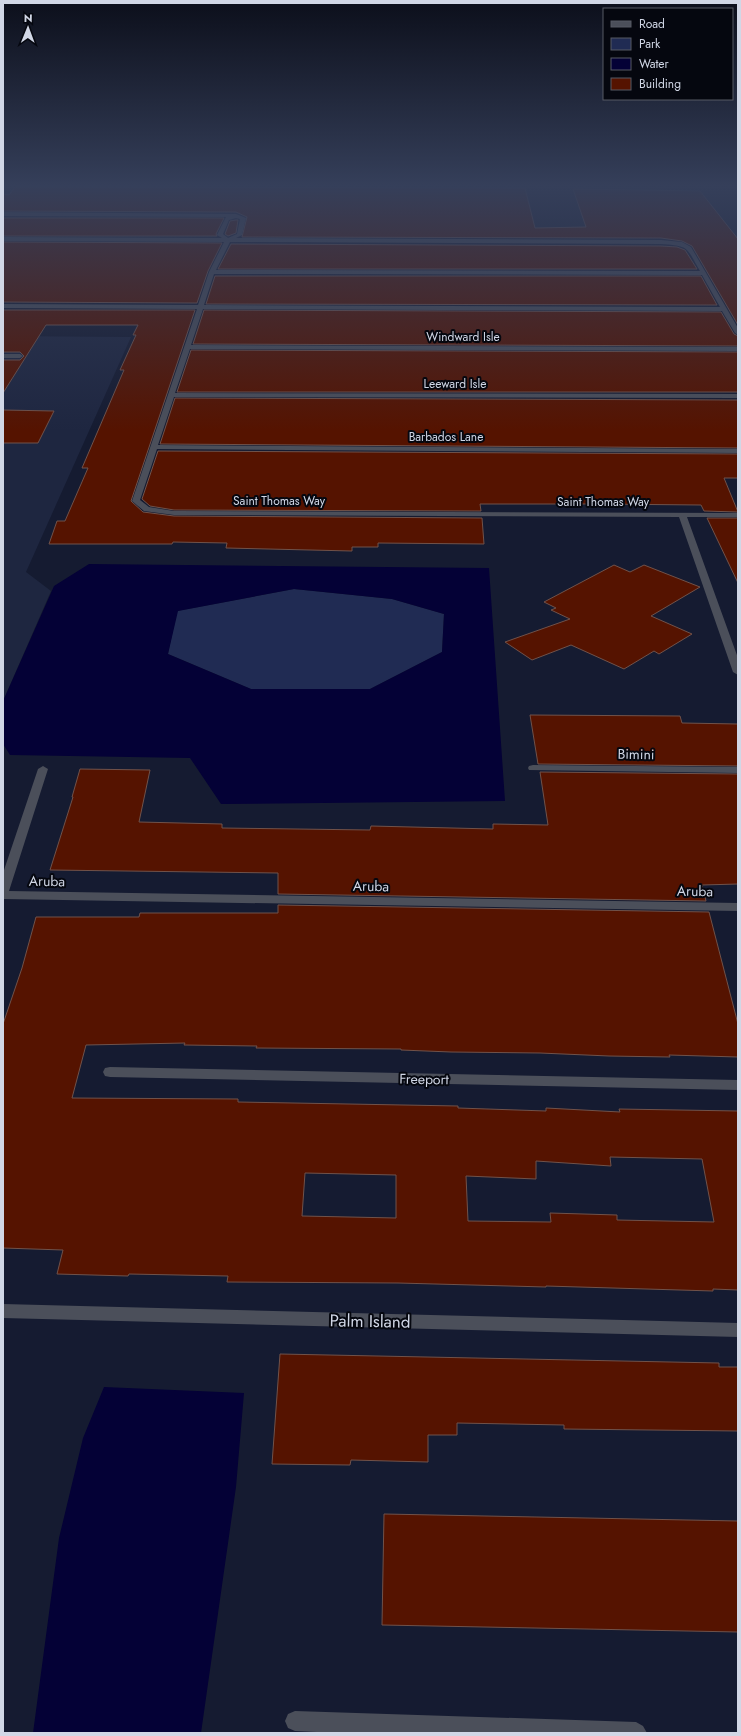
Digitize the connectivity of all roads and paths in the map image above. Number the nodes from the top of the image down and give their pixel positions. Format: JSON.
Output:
{"nodes":[{"id":1,"x":214,"y":268,"type":"edge"},
{"id":2,"x":700,"y":268,"type":"edge"},
{"id":3,"x":212,"y":272,"type":"junction"},
{"id":4,"x":703,"y":273,"type":"junction"},
{"id":5,"x":3,"y":306,"type":"edge"},
{"id":6,"x":200,"y":307,"type":"junction"},
{"id":7,"x":724,"y":309,"type":"junction"},
{"id":8,"x":738,"y":333,"type":"edge"},
{"id":9,"x":187,"y":347,"type":"junction"},
{"id":10,"x":738,"y":349,"type":"edge"},
{"id":11,"x":3,"y":356,"type":"edge"},
{"id":12,"x":20,"y":356,"type":"dead end"},
{"id":13,"x":171,"y":395,"type":"junction"},
{"id":14,"x":738,"y":396,"type":"edge"},
{"id":15,"x":154,"y":448,"type":"junction"},
{"id":16,"x":738,"y":451,"type":"edge"},
{"id":17,"x":682,"y":514,"type":"junction"},
{"id":18,"x":738,"y":515,"type":"edge"},
{"id":19,"x":738,"y":672,"type":"edge"},
{"id":20,"x":533,"y":768,"type":"dead end"},
{"id":21,"x":43,"y":769,"type":"dead end"},
{"id":22,"x":738,"y":770,"type":"edge"},
{"id":23,"x":3,"y":892,"type":"edge"},
{"id":24,"x":3,"y":895,"type":"edge"},
{"id":25,"x":738,"y":907,"type":"edge"},
{"id":26,"x":110,"y":1072,"type":"dead end"},
{"id":27,"x":738,"y":1085,"type":"edge"},
{"id":28,"x":3,"y":1311,"type":"edge"},
{"id":29,"x":738,"y":1330,"type":"edge"},
{"id":30,"x":295,"y":1721,"type":"dead end"},
{"id":31,"x":636,"y":1733,"type":"edge"}],
"edges":[{"from":1,"to":3,"type":"street","name":"Saint Thomas Way"},
{"from":2,"to":4,"type":"street"},
{"from":3,"to":4,"type":"street"},
{"from":3,"to":6,"type":"street","name":"Saint Thomas Way"},
{"from":4,"to":7,"type":"street"},
{"from":5,"to":6,"type":"street"},
{"from":6,"to":7,"type":"street"},
{"from":6,"to":9,"type":"street","name":"Saint Thomas Way"},
{"from":7,"to":8,"type":"street"},
{"from":9,"to":10,"type":"street","name":"Windward Isle"},
{"from":9,"to":13,"type":"street","name":"Saint Thomas Way"},
{"from":11,"to":12,"type":"street"},
{"from":13,"to":14,"type":"street","name":"Leeward Isle"},
{"from":13,"to":15,"type":"street","name":"Saint Thomas Way"},
{"from":15,"to":16,"type":"street","name":"Barbados Lane"},
{"from":15,"to":17,"type":"street","name":"Saint Thomas Way"},
{"from":17,"to":18,"type":"street","name":"Saint Thomas Way"},
{"from":17,"to":19,"type":"street"},
{"from":20,"to":22,"type":"street","name":"Bimini"},
{"from":21,"to":23,"type":"street"},
{"from":24,"to":25,"type":"street","name":"Aruba"},
{"from":26,"to":27,"type":"street","name":"Freeport"},
{"from":28,"to":29,"type":"street","name":"Palm Island"},
{"from":30,"to":31,"type":"street"}]}
